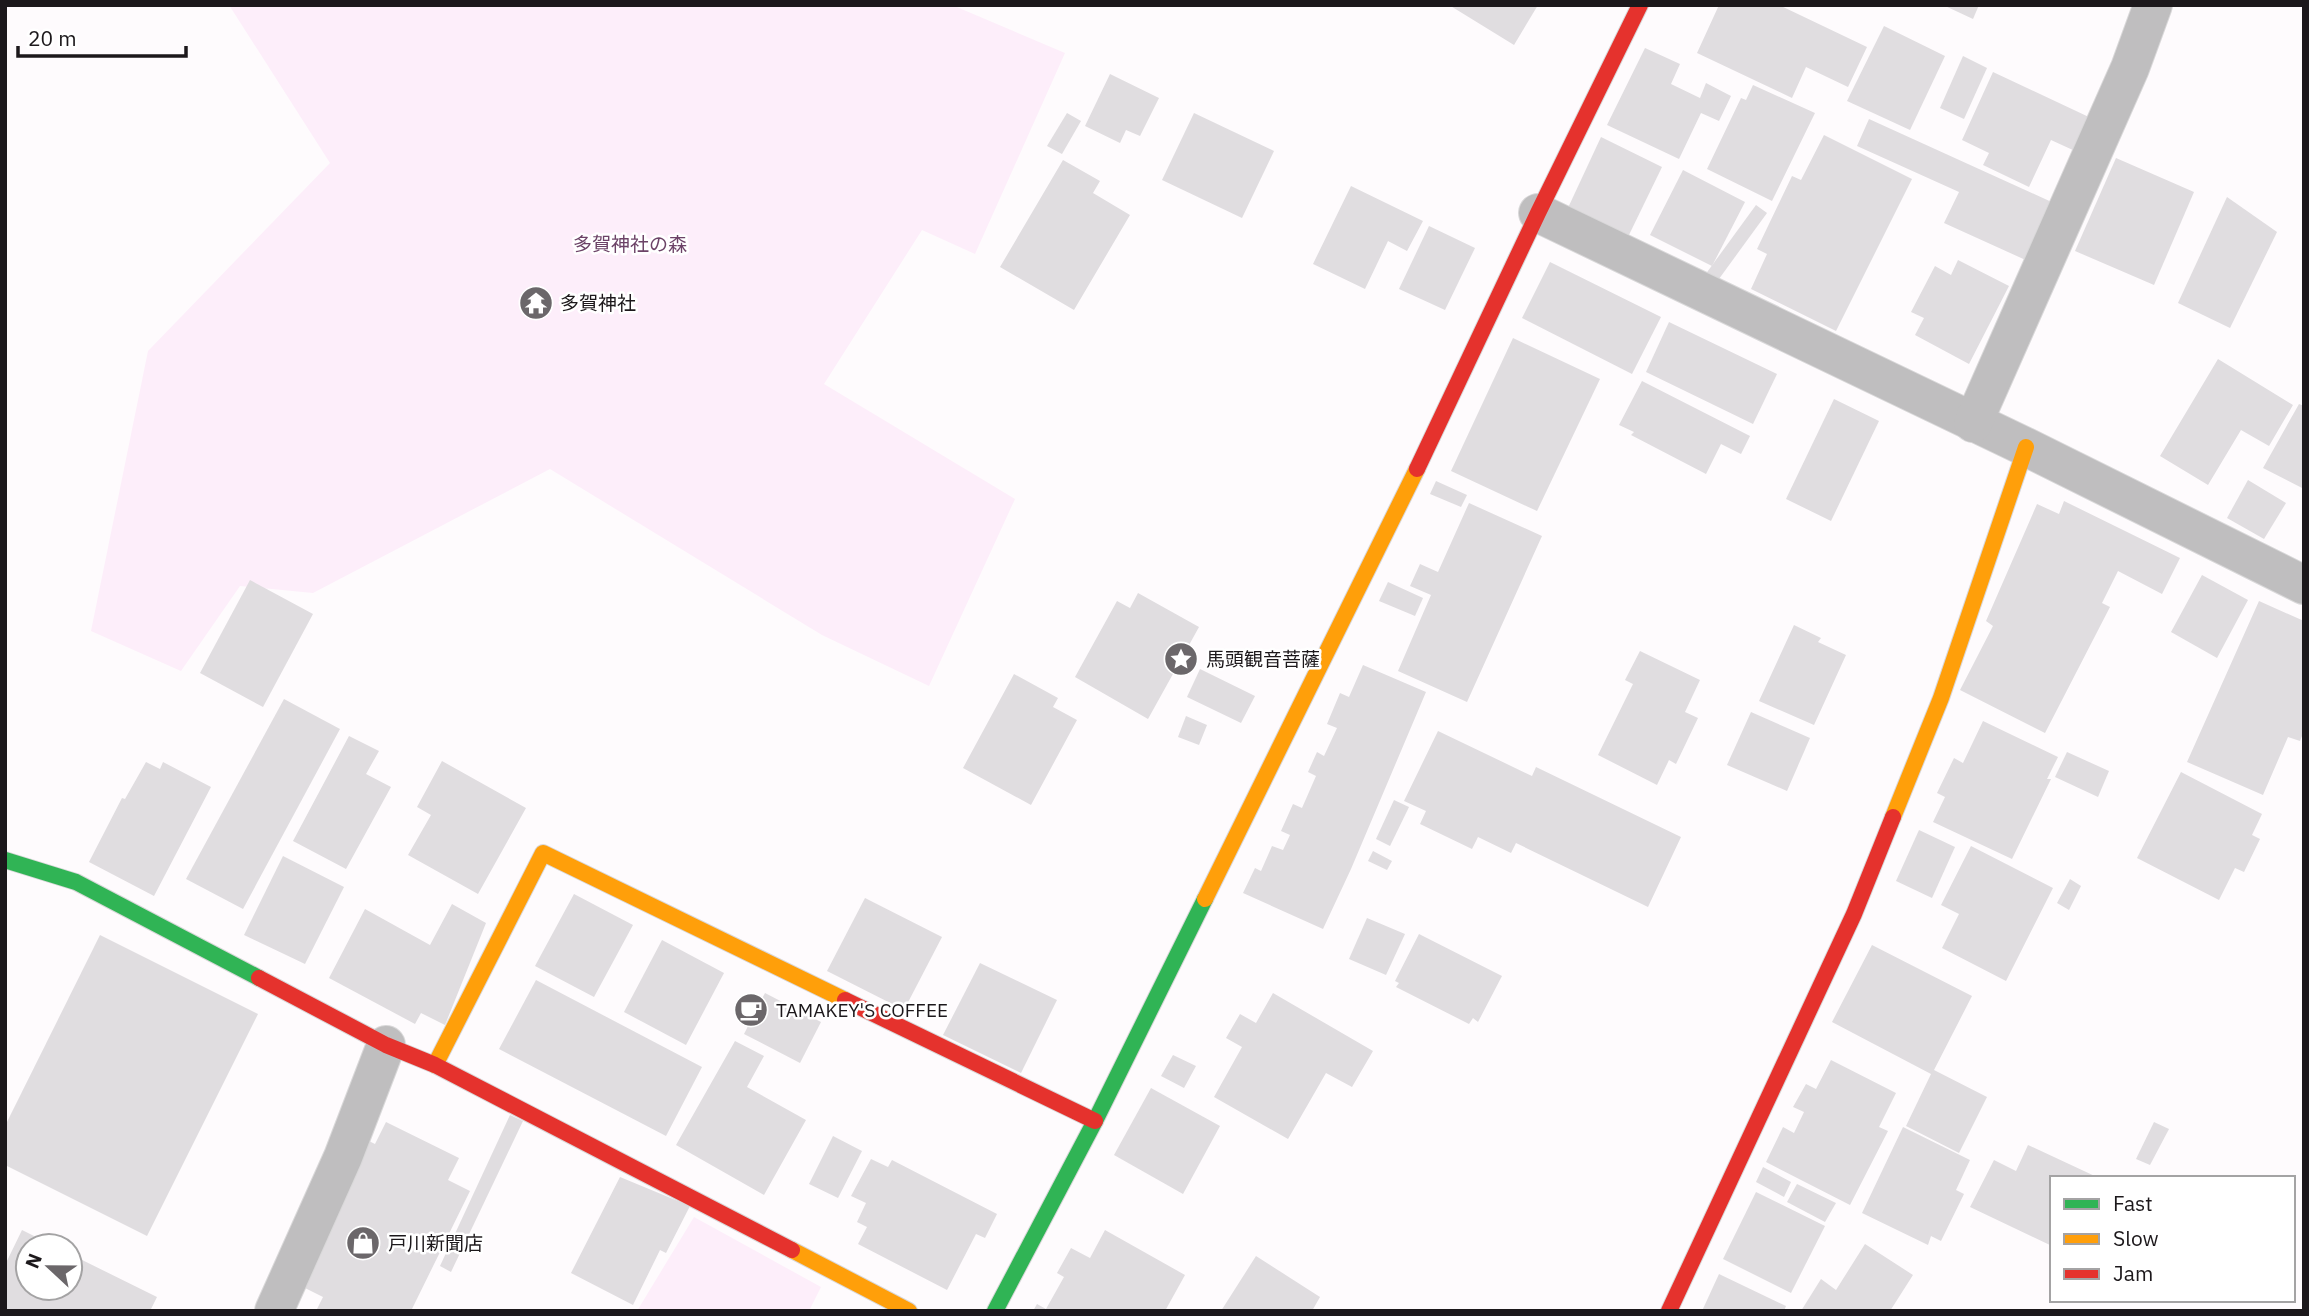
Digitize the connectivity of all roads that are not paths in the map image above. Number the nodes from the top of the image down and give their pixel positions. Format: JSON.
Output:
{"nodes":[{"id":1,"x":1640,"y":5,"type":"edge"},
{"id":2,"x":2153,"y":5,"type":"edge"},
{"id":3,"x":1538,"y":213,"type":"junction"},
{"id":4,"x":1973,"y":423,"type":"junction"},
{"id":5,"x":2026,"y":447,"type":"junction"},
{"id":6,"x":2304,"y":585,"type":"edge"},
{"id":7,"x":5,"y":860,"type":"edge"},
{"id":8,"x":386,"y":1045,"type":"junction"},
{"id":9,"x":435,"y":1065,"type":"junction"},
{"id":10,"x":1095,"y":1121,"type":"junction"},
{"id":11,"x":274,"y":1311,"type":"edge"},
{"id":12,"x":909,"y":1311,"type":"edge"},
{"id":13,"x":995,"y":1311,"type":"edge"},
{"id":14,"x":1669,"y":1311,"type":"edge"}],
"edges":[{"from":1,"to":3,"type":"street"},
{"from":2,"to":4,"type":"street"},
{"from":3,"to":4,"type":"street"},
{"from":3,"to":10,"type":"street"},
{"from":4,"to":5,"type":"street"},
{"from":5,"to":6,"type":"street"},
{"from":5,"to":14,"type":"street"},
{"from":7,"to":8,"type":"street"},
{"from":8,"to":9,"type":"street"},
{"from":8,"to":11,"type":"street"},
{"from":9,"to":10,"type":"street"},
{"from":9,"to":12,"type":"street"},
{"from":10,"to":13,"type":"street"}]}
